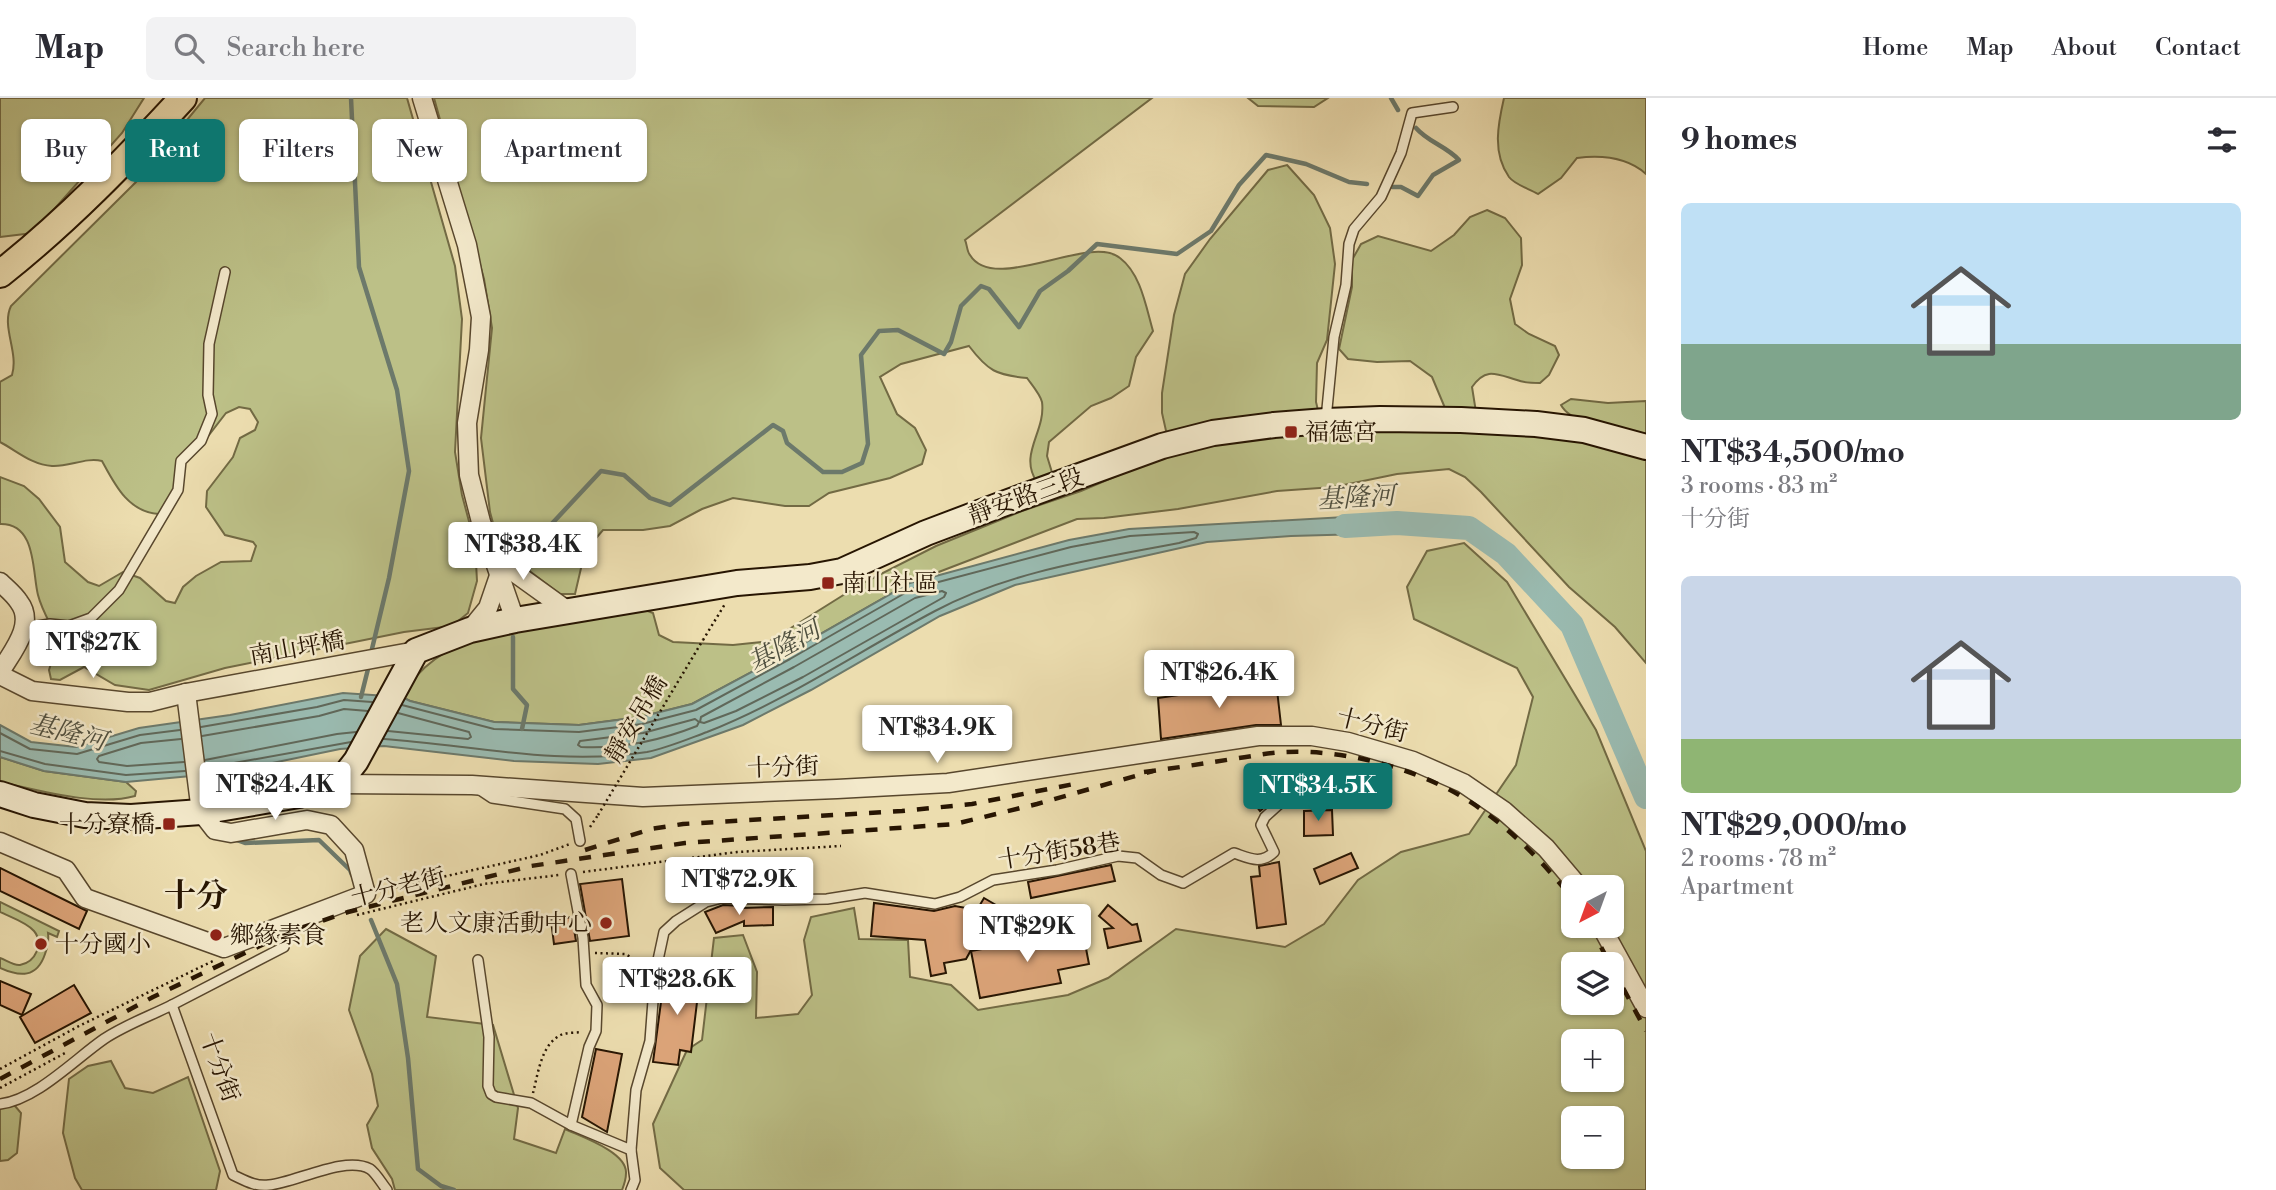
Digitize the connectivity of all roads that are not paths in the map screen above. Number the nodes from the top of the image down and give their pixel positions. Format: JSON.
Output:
{"nodes":[{"id":1,"x":183,"y":98,"type":"edge"},
{"id":2,"x":422,"y":98,"type":"edge"},
{"id":3,"x":1453,"y":107,"type":"dead end"},
{"id":4,"x":225,"y":272,"type":"dead end"},
{"id":5,"x":0,"y":274,"type":"edge"},
{"id":6,"x":1326,"y":421,"type":"junction"},
{"id":7,"x":1646,"y":447,"type":"edge"},
{"id":8,"x":497,"y":565,"type":"junction"},
{"id":9,"x":0,"y":582,"type":"edge"},
{"id":10,"x":568,"y":611,"type":"junction"},
{"id":11,"x":515,"y":620,"type":"junction"},
{"id":12,"x":25,"y":628,"type":"junction"},
{"id":13,"x":470,"y":630,"type":"junction"},
{"id":14,"x":416,"y":651,"type":"junction"},
{"id":15,"x":0,"y":673,"type":"edge"},
{"id":16,"x":186,"y":692,"type":"junction"},
{"id":17,"x":338,"y":784,"type":"junction"},
{"id":18,"x":472,"y":785,"type":"junction"},
{"id":19,"x":0,"y":794,"type":"edge"},
{"id":20,"x":1286,"y":798,"type":"dead end"},
{"id":21,"x":201,"y":812,"type":"junction"},
{"id":22,"x":580,"y":841,"type":"road end"},
{"id":23,"x":0,"y":842,"type":"edge"},
{"id":24,"x":571,"y":874,"type":"road end"},
{"id":25,"x":1569,"y":875,"type":"edge"},
{"id":26,"x":1608,"y":938,"type":"edge"},
{"id":27,"x":284,"y":947,"type":"dead end"},
{"id":28,"x":478,"y":960,"type":"dead end"},
{"id":29,"x":172,"y":1005,"type":"junction"},
{"id":30,"x":1646,"y":1008,"type":"edge"},
{"id":31,"x":0,"y":1104,"type":"edge"},
{"id":32,"x":571,"y":1125,"type":"junction"},
{"id":33,"x":631,"y":1150,"type":"junction"},
{"id":34,"x":387,"y":1190,"type":"edge"},
{"id":35,"x":631,"y":1190,"type":"edge"}],
"edges":[{"from":1,"to":5,"type":"main road"},
{"from":2,"to":8,"type":"street"},
{"from":3,"to":6,"type":"lane"},
{"from":4,"to":12,"type":"lane"},
{"from":6,"to":7,"type":"main road","name":"靜安路三段"},
{"from":6,"to":10,"type":"main road","name":"靜安路三段"},
{"from":8,"to":10,"type":"street"},
{"from":8,"to":11,"type":"street"},
{"from":8,"to":13,"type":"street"},
{"from":9,"to":12,"type":"street"},
{"from":10,"to":11,"type":"main road","name":"靜安路三段"},
{"from":11,"to":13,"type":"main road","name":"靜安路三段"},
{"from":12,"to":15,"type":"street"},
{"from":13,"to":14,"type":"main road","name":"靜安路三段"},
{"from":14,"to":16,"type":"street","name":"南山坪橋"},
{"from":14,"to":17,"type":"main road"},
{"from":15,"to":16,"type":"street","name":"南山坪橋"},
{"from":16,"to":21,"type":"street"},
{"from":17,"to":18,"type":"street","name":"十分街"},
{"from":17,"to":21,"type":"main road"},
{"from":18,"to":22,"type":"lane"},
{"from":18,"to":25,"type":"street","name":"十分街"},
{"from":19,"to":21,"type":"main road"},
{"from":20,"to":33,"type":"lane","name":"十分街58巷"},
{"from":21,"to":23,"type":"street"},
{"from":24,"to":32,"type":"lane"},
{"from":26,"to":30,"type":"street"},
{"from":27,"to":29,"type":"lane"},
{"from":28,"to":32,"type":"lane"},
{"from":29,"to":31,"type":"lane"},
{"from":29,"to":34,"type":"lane","name":"十分街"},
{"from":32,"to":33,"type":"lane"},
{"from":33,"to":35,"type":"lane","name":"十分街58巷"}]}
